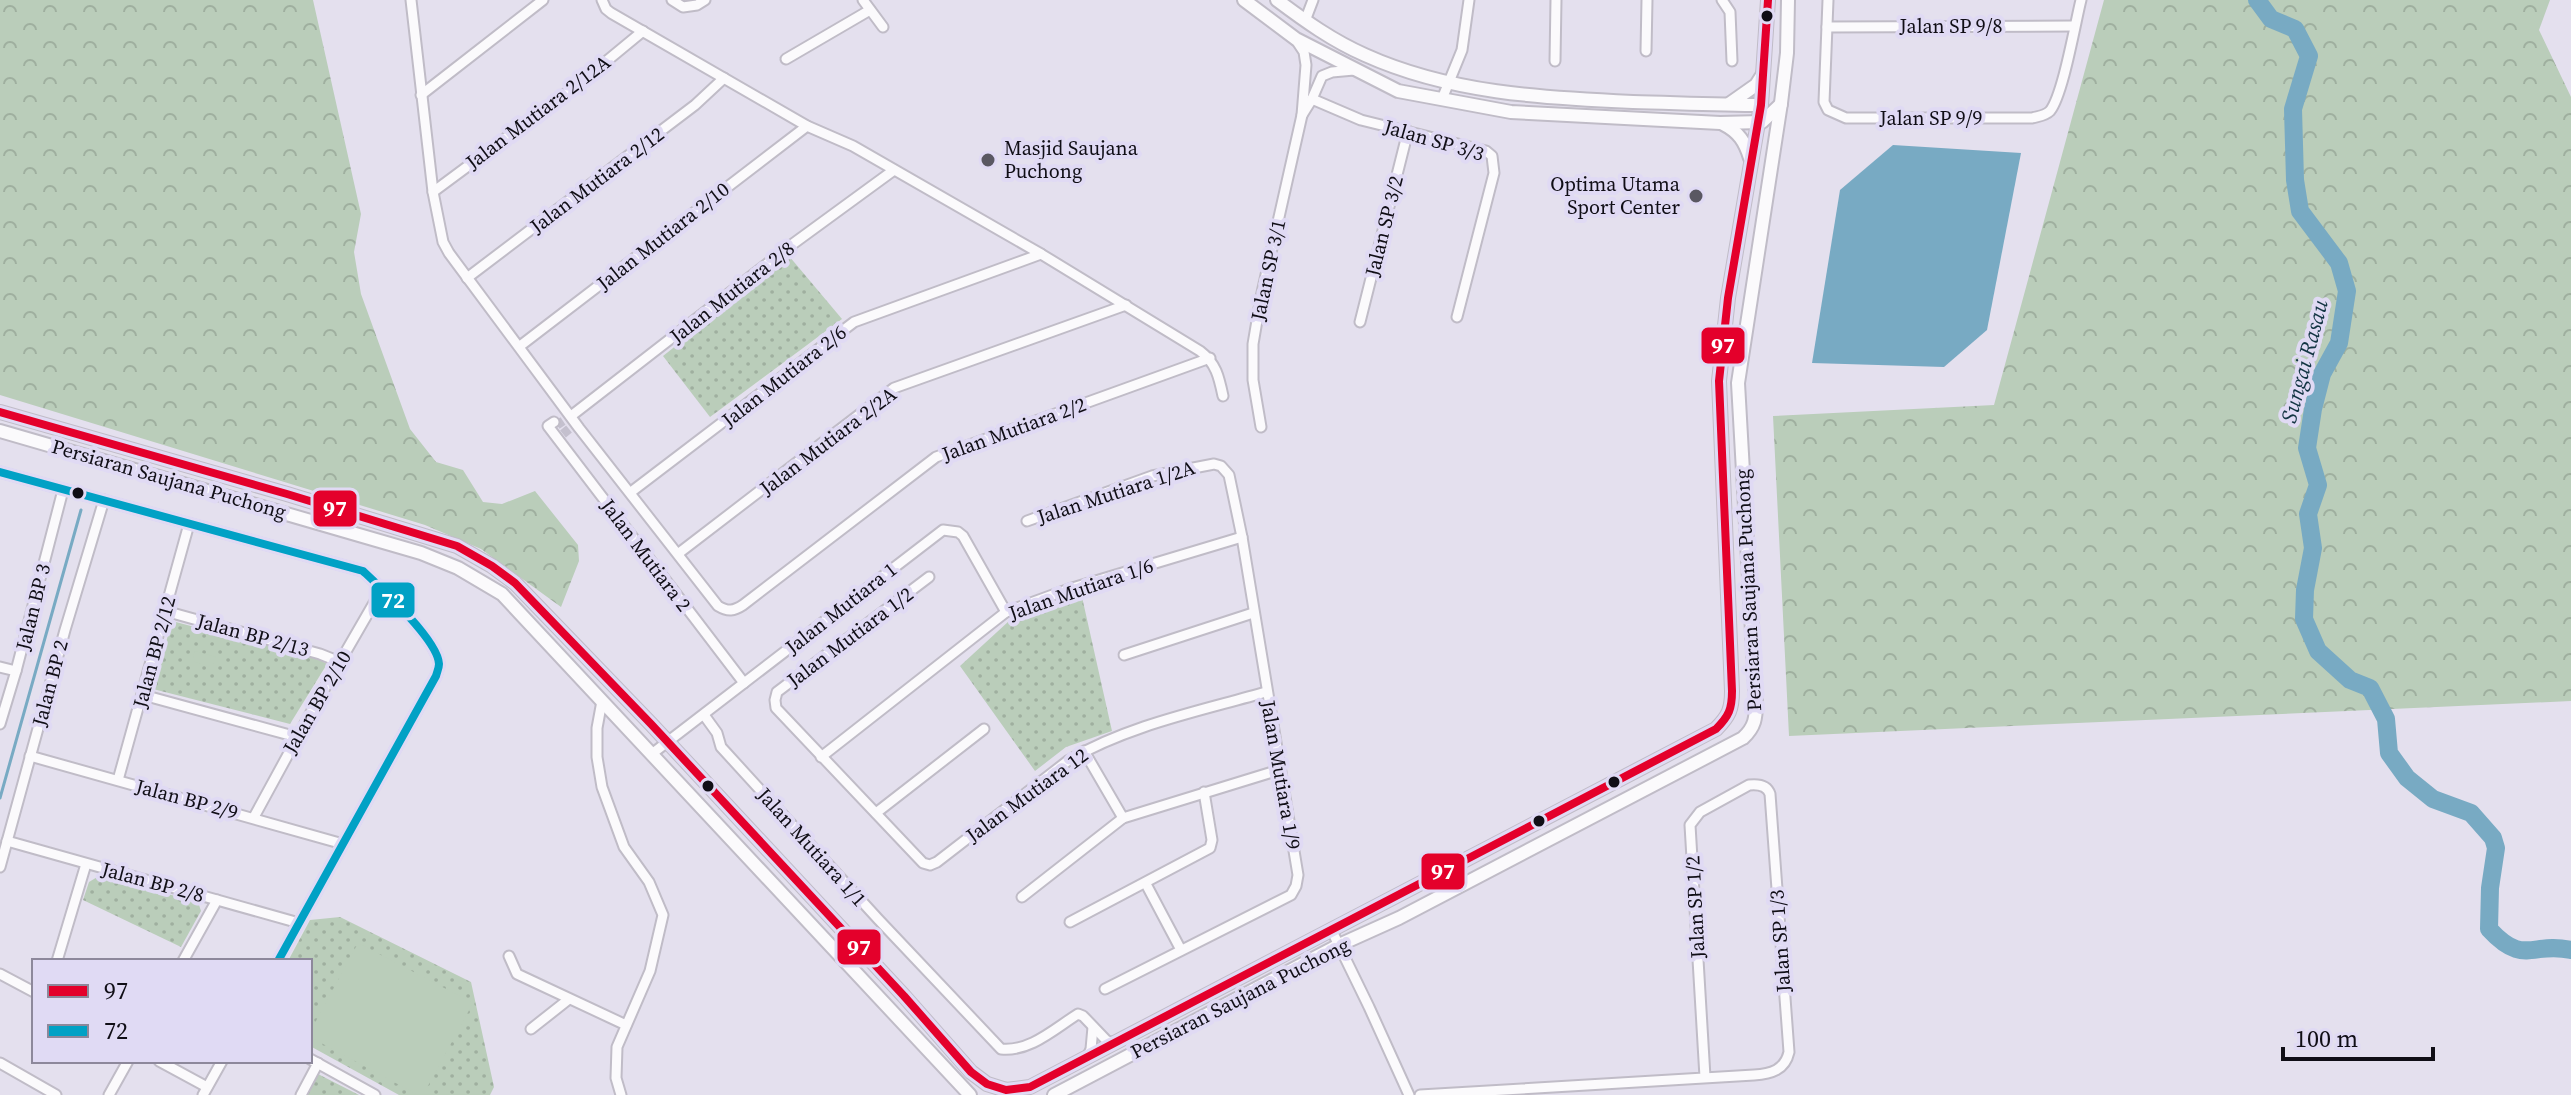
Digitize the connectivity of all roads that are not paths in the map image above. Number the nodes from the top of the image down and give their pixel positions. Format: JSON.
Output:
{"nodes":[{"id":1,"x":543,"y":0,"type":"edge"},
{"id":2,"x":602,"y":0,"type":"edge"},
{"id":3,"x":672,"y":0,"type":"edge"},
{"id":4,"x":705,"y":0,"type":"edge"},
{"id":5,"x":863,"y":0,"type":"edge"},
{"id":6,"x":1244,"y":0,"type":"edge"},
{"id":7,"x":1277,"y":0,"type":"edge"},
{"id":8,"x":1313,"y":0,"type":"edge"},
{"id":9,"x":1469,"y":0,"type":"edge"},
{"id":10,"x":1556,"y":0,"type":"edge"},
{"id":11,"x":1647,"y":0,"type":"edge"},
{"id":12,"x":1722,"y":0,"type":"edge"},
{"id":13,"x":1768,"y":0,"type":"edge"},
{"id":14,"x":1788,"y":0,"type":"edge"},
{"id":15,"x":1828,"y":0,"type":"edge"},
{"id":16,"x":2081,"y":0,"type":"edge"},
{"id":17,"x":411,"y":2,"type":"edge"},
{"id":18,"x":870,"y":10,"type":"junction"},
{"id":19,"x":1305,"y":21,"type":"junction"},
{"id":20,"x":2074,"y":26,"type":"junction"},
{"id":21,"x":883,"y":27,"type":"dead end"},
{"id":22,"x":1827,"y":27,"type":"junction"},
{"id":23,"x":643,"y":31,"type":"junction"},
{"id":24,"x":1296,"y":39,"type":"junction"},
{"id":25,"x":1646,"y":51,"type":"dead end"},
{"id":26,"x":786,"y":59,"type":"dead end"},
{"id":27,"x":1555,"y":61,"type":"dead end"},
{"id":28,"x":1732,"y":61,"type":"dead end"},
{"id":29,"x":1354,"y":70,"type":"junction"},
{"id":30,"x":1764,"y":73,"type":"junction"},
{"id":31,"x":724,"y":78,"type":"junction"},
{"id":32,"x":1449,"y":83,"type":"junction"},
{"id":33,"x":421,"y":95,"type":"junction"},
{"id":34,"x":1312,"y":99,"type":"junction"},
{"id":35,"x":1442,"y":99,"type":"junction"},
{"id":36,"x":1781,"y":103,"type":"junction"},
{"id":37,"x":1727,"y":105,"type":"junction"},
{"id":38,"x":1761,"y":105,"type":"junction"},
{"id":39,"x":1302,"y":115,"type":"junction"},
{"id":40,"x":1770,"y":117,"type":"junction"},
{"id":41,"x":1720,"y":123,"type":"junction"},
{"id":42,"x":1758,"y":123,"type":"junction"},
{"id":43,"x":807,"y":126,"type":"junction"},
{"id":44,"x":1408,"y":131,"type":"junction"},
{"id":45,"x":1776,"y":141,"type":"junction"},
{"id":46,"x":1751,"y":161,"type":"junction"},
{"id":47,"x":894,"y":170,"type":"junction"},
{"id":48,"x":433,"y":192,"type":"junction"},
{"id":49,"x":1041,"y":254,"type":"junction"},
{"id":50,"x":467,"y":278,"type":"junction"},
{"id":51,"x":1126,"y":305,"type":"junction"},
{"id":52,"x":1457,"y":317,"type":"dead end"},
{"id":53,"x":1360,"y":322,"type":"dead end"},
{"id":54,"x":520,"y":346,"type":"junction"},
{"id":55,"x":1210,"y":358,"type":"junction"},
{"id":56,"x":1738,"y":383,"type":"junction"},
{"id":57,"x":1223,"y":396,"type":"dead end"},
{"id":58,"x":1719,"y":409,"type":"junction"},
{"id":59,"x":0,"y":412,"type":"edge"},
{"id":60,"x":1739,"y":423,"type":"junction"},
{"id":61,"x":564,"y":427,"type":"junction"},
{"id":62,"x":1261,"y":427,"type":"dead end"},
{"id":63,"x":0,"y":431,"type":"edge"},
{"id":64,"x":1206,"y":464,"type":"joint"},
{"id":65,"x":0,"y":472,"type":"edge"},
{"id":66,"x":63,"y":490,"type":"junction"},
{"id":67,"x":631,"y":492,"type":"junction"},
{"id":68,"x":104,"y":500,"type":"junction"},
{"id":69,"x":1027,"y":521,"type":"dead end"},
{"id":70,"x":189,"y":524,"type":"junction"},
{"id":71,"x":1242,"y":537,"type":"junction"},
{"id":72,"x":679,"y":553,"type":"junction"},
{"id":73,"x":929,"y":577,"type":"dead end"},
{"id":74,"x":382,"y":589,"type":"junction"},
{"id":75,"x":165,"y":611,"type":"junction"},
{"id":76,"x":1006,"y":612,"type":"junction"},
{"id":77,"x":1253,"y":613,"type":"junction"},
{"id":78,"x":1124,"y":655,"type":"dead end"},
{"id":79,"x":340,"y":662,"type":"junction"},
{"id":80,"x":0,"y":667,"type":"edge"},
{"id":81,"x":16,"y":671,"type":"junction"},
{"id":82,"x":744,"y":683,"type":"junction"},
{"id":83,"x":1266,"y":692,"type":"junction"},
{"id":84,"x":143,"y":695,"type":"junction"},
{"id":85,"x":602,"y":701,"type":"junction"},
{"id":86,"x":704,"y":715,"type":"junction"},
{"id":87,"x":0,"y":724,"type":"edge"},
{"id":88,"x":984,"y":729,"type":"dead end"},
{"id":89,"x":297,"y":737,"type":"junction"},
{"id":90,"x":668,"y":742,"type":"junction"},
{"id":91,"x":1084,"y":751,"type":"junction"},
{"id":92,"x":653,"y":753,"type":"junction"},
{"id":93,"x":30,"y":756,"type":"junction"},
{"id":94,"x":821,"y":757,"type":"junction"},
{"id":95,"x":1279,"y":770,"type":"junction"},
{"id":96,"x":118,"y":780,"type":"junction"},
{"id":97,"x":1764,"y":786,"type":"joint"},
{"id":98,"x":1204,"y":792,"type":"junction"},
{"id":99,"x":876,"y":813,"type":"junction"},
{"id":100,"x":254,"y":817,"type":"junction"},
{"id":101,"x":1123,"y":818,"type":"junction"},
{"id":102,"x":7,"y":841,"type":"junction"},
{"id":103,"x":343,"y":844,"type":"junction"},
{"id":104,"x":86,"y":864,"type":"junction"},
{"id":105,"x":0,"y":867,"type":"edge"},
{"id":106,"x":1146,"y":884,"type":"junction"},
{"id":107,"x":1022,"y":897,"type":"dead end"},
{"id":108,"x":217,"y":900,"type":"junction"},
{"id":109,"x":1070,"y":922,"type":"dead end"},
{"id":110,"x":299,"y":923,"type":"junction"},
{"id":111,"x":1331,"y":929,"type":"junction"},
{"id":112,"x":1339,"y":945,"type":"junction"},
{"id":113,"x":1181,"y":950,"type":"junction"},
{"id":114,"x":509,"y":956,"type":"dead end"},
{"id":115,"x":58,"y":959,"type":"edge"},
{"id":116,"x":184,"y":959,"type":"edge"},
{"id":117,"x":279,"y":959,"type":"edge"},
{"id":118,"x":0,"y":974,"type":"edge"},
{"id":119,"x":1105,"y":989,"type":"dead end"},
{"id":120,"x":32,"y":991,"type":"edge"},
{"id":121,"x":569,"y":999,"type":"junction"},
{"id":122,"x":626,"y":1025,"type":"junction"},
{"id":123,"x":1093,"y":1027,"type":"junction"},
{"id":124,"x":531,"y":1029,"type":"dead end"},
{"id":125,"x":1116,"y":1043,"type":"junction"},
{"id":126,"x":1087,"y":1059,"type":"junction"},
{"id":127,"x":314,"y":1061,"type":"edge"},
{"id":128,"x":0,"y":1063,"type":"edge"},
{"id":129,"x":127,"y":1063,"type":"edge"},
{"id":130,"x":162,"y":1063,"type":"edge"},
{"id":131,"x":221,"y":1063,"type":"edge"},
{"id":132,"x":1705,"y":1077,"type":"junction"},
{"id":133,"x":205,"y":1091,"type":"edge"},
{"id":134,"x":56,"y":1095,"type":"edge"},
{"id":135,"x":109,"y":1095,"type":"edge"},
{"id":136,"x":301,"y":1095,"type":"edge"},
{"id":137,"x":375,"y":1095,"type":"edge"},
{"id":138,"x":621,"y":1095,"type":"edge"},
{"id":139,"x":970,"y":1095,"type":"edge"},
{"id":140,"x":1054,"y":1095,"type":"edge"},
{"id":141,"x":1409,"y":1095,"type":"edge"},
{"id":142,"x":1420,"y":1095,"type":"edge"}],
"edges":[{"from":1,"to":33,"type":"street"},
{"from":2,"to":23,"type":"street"},
{"from":3,"to":4,"type":"street"},
{"from":5,"to":18,"type":"street"},
{"from":6,"to":24,"type":"street"},
{"from":7,"to":19,"type":"street"},
{"from":8,"to":19,"type":"street"},
{"from":9,"to":32,"type":"street"},
{"from":10,"to":27,"type":"street"},
{"from":11,"to":25,"type":"street"},
{"from":12,"to":28,"type":"street"},
{"from":13,"to":30,"type":"street","name":"Persiaran Saujana Puchong"},
{"from":14,"to":36,"type":"street","name":"Persiaran Saujana Puchong"},
{"from":15,"to":22,"type":"street"},
{"from":16,"to":20,"type":"street"},
{"from":17,"to":33,"type":"street"},
{"from":18,"to":21,"type":"street"},
{"from":18,"to":26,"type":"street"},
{"from":19,"to":32,"type":"street"},
{"from":20,"to":22,"type":"street","name":"Jalan SP 9/8"},
{"from":20,"to":22,"type":"street","name":"Jalan SP 9/9"},
{"from":23,"to":31,"type":"street"},
{"from":23,"to":48,"type":"street","name":"Jalan Mutiara 2/12A"},
{"from":24,"to":29,"type":"street"},
{"from":24,"to":39,"type":"street","name":"Jalan SP 3/1"},
{"from":29,"to":34,"type":"street","name":"Jalan SP 3/1"},
{"from":29,"to":35,"type":"street"},
{"from":30,"to":37,"type":"street"},
{"from":30,"to":38,"type":"street","name":"Persiaran Saujana Puchong"},
{"from":31,"to":43,"type":"street"},
{"from":31,"to":50,"type":"street","name":"Jalan Mutiara 2/12"},
{"from":32,"to":35,"type":"street"},
{"from":32,"to":37,"type":"street"},
{"from":33,"to":48,"type":"street"},
{"from":34,"to":39,"type":"street","name":"Jalan SP 3/1"},
{"from":34,"to":44,"type":"street","name":"Jalan SP 3/3"},
{"from":35,"to":41,"type":"street"},
{"from":36,"to":40,"type":"street"},
{"from":36,"to":45,"type":"street","name":"Persiaran Saujana Puchong"},
{"from":37,"to":38,"type":"street"},
{"from":38,"to":40,"type":"street"},
{"from":38,"to":42,"type":"street","name":"Persiaran Saujana Puchong"},
{"from":39,"to":62,"type":"street","name":"Jalan SP 3/1"},
{"from":40,"to":42,"type":"street"},
{"from":40,"to":45,"type":"street"},
{"from":41,"to":42,"type":"street"},
{"from":41,"to":46,"type":"street"},
{"from":42,"to":46,"type":"street","name":"Persiaran Saujana Puchong"},
{"from":43,"to":47,"type":"street"},
{"from":43,"to":54,"type":"street","name":"Jalan Mutiara 2/10"},
{"from":44,"to":52,"type":"street","name":"Jalan SP 3/3"},
{"from":44,"to":53,"type":"street","name":"Jalan SP 3/2"},
{"from":45,"to":56,"type":"street","name":"Persiaran Saujana Puchong"},
{"from":46,"to":58,"type":"street","name":"Persiaran Saujana Puchong"},
{"from":47,"to":49,"type":"street"},
{"from":47,"to":61,"type":"street","name":"Jalan Mutiara 2/8"},
{"from":48,"to":50,"type":"street"},
{"from":49,"to":51,"type":"street"},
{"from":49,"to":67,"type":"street","name":"Jalan Mutiara 2/6"},
{"from":50,"to":54,"type":"street"},
{"from":51,"to":55,"type":"street"},
{"from":51,"to":72,"type":"street","name":"Jalan Mutiara 2/2A"},
{"from":54,"to":61,"type":"street"},
{"from":55,"to":57,"type":"street"},
{"from":55,"to":72,"type":"street","name":"Jalan Mutiara 2/2"},
{"from":56,"to":58,"type":"street"},
{"from":56,"to":60,"type":"street","name":"Persiaran Saujana Puchong"},
{"from":58,"to":60,"type":"street"},
{"from":58,"to":111,"type":"street","name":"Persiaran Saujana Puchong"},
{"from":59,"to":90,"type":"street","name":"Persiaran Saujana Puchong"},
{"from":60,"to":112,"type":"street","name":"Persiaran Saujana Puchong"},
{"from":61,"to":67,"type":"street"},
{"from":61,"to":82,"type":"street","name":"Jalan Mutiara 2"},
{"from":63,"to":85,"type":"street","name":"Persiaran Saujana Puchong"},
{"from":64,"to":69,"type":"street","name":"Jalan Mutiara 1/2A"},
{"from":64,"to":71,"type":"street","name":"Jalan Mutiara 1/9"},
{"from":65,"to":66,"type":"street"},
{"from":66,"to":68,"type":"street"},
{"from":66,"to":81,"type":"street","name":"Jalan BP 3"},
{"from":67,"to":72,"type":"street"},
{"from":68,"to":70,"type":"street"},
{"from":68,"to":93,"type":"street","name":"Jalan BP 2"},
{"from":70,"to":74,"type":"street"},
{"from":70,"to":75,"type":"street","name":"Jalan BP 2/12"},
{"from":71,"to":76,"type":"street","name":"Jalan Mutiara 1/6"},
{"from":71,"to":77,"type":"street","name":"Jalan Mutiara 1/9"},
{"from":73,"to":94,"type":"street","name":"Jalan Mutiara 1/2"},
{"from":74,"to":79,"type":"street","name":"Jalan BP 2/10"},
{"from":74,"to":103,"type":"street"},
{"from":75,"to":79,"type":"street","name":"Jalan BP 2/13"},
{"from":75,"to":84,"type":"street","name":"Jalan BP 2/12"},
{"from":76,"to":82,"type":"street","name":"Jalan Mutiara 1"},
{"from":76,"to":94,"type":"street","name":"Jalan Mutiara 1/6"},
{"from":77,"to":78,"type":"street"},
{"from":77,"to":83,"type":"street","name":"Jalan Mutiara 1/9"},
{"from":79,"to":89,"type":"street","name":"Jalan BP 2/10"},
{"from":80,"to":81,"type":"street"},
{"from":81,"to":87,"type":"street","name":"Jalan BP 3"},
{"from":82,"to":86,"type":"street","name":"Jalan Mutiara 1"},
{"from":83,"to":91,"type":"street","name":"Jalan Mutiara 12"},
{"from":83,"to":95,"type":"street","name":"Jalan Mutiara 1/9"},
{"from":84,"to":89,"type":"street"},
{"from":84,"to":96,"type":"street","name":"Jalan BP 2/12"},
{"from":85,"to":92,"type":"street","name":"Persiaran Saujana Puchong"},
{"from":85,"to":122,"type":"street"},
{"from":86,"to":90,"type":"street","name":"Jalan Mutiara 1"},
{"from":86,"to":123,"type":"street","name":"Jalan Mutiara 1/1"},
{"from":88,"to":99,"type":"street"},
{"from":89,"to":100,"type":"street","name":"Jalan BP 2/10"},
{"from":90,"to":92,"type":"street","name":"Jalan Mutiara 1"},
{"from":90,"to":126,"type":"street","name":"Persiaran Saujana Puchong"},
{"from":91,"to":99,"type":"street","name":"Jalan Mutiara 12"},
{"from":91,"to":101,"type":"street"},
{"from":92,"to":139,"type":"street","name":"Persiaran Saujana Puchong"},
{"from":93,"to":96,"type":"street","name":"Jalan BP 2/9"},
{"from":93,"to":102,"type":"street","name":"Jalan BP 2"},
{"from":94,"to":99,"type":"street"},
{"from":95,"to":98,"type":"street"},
{"from":95,"to":113,"type":"street","name":"Jalan Mutiara 1/9"},
{"from":96,"to":100,"type":"street","name":"Jalan BP 2/9"},
{"from":97,"to":132,"type":"street","name":"Jalan SP 1/2"},
{"from":97,"to":132,"type":"street","name":"Jalan SP 1/3"},
{"from":98,"to":101,"type":"street"},
{"from":98,"to":106,"type":"street"},
{"from":100,"to":103,"type":"street","name":"Jalan BP 2/9"},
{"from":101,"to":107,"type":"street"},
{"from":102,"to":104,"type":"street","name":"Jalan BP 2/8"},
{"from":102,"to":105,"type":"street","name":"Jalan BP 2"},
{"from":103,"to":110,"type":"street"},
{"from":104,"to":108,"type":"street","name":"Jalan BP 2/8"},
{"from":104,"to":115,"type":"street"},
{"from":106,"to":109,"type":"street"},
{"from":106,"to":113,"type":"street"},
{"from":108,"to":110,"type":"street","name":"Jalan BP 2/8"},
{"from":108,"to":116,"type":"street"},
{"from":110,"to":117,"type":"street"},
{"from":111,"to":112,"type":"street"},
{"from":111,"to":125,"type":"street","name":"Persiaran Saujana Puchong"},
{"from":112,"to":140,"type":"street","name":"Persiaran Saujana Puchong"},
{"from":112,"to":141,"type":"street"},
{"from":113,"to":119,"type":"street","name":"Jalan Mutiara 1/9"},
{"from":114,"to":121,"type":"street"},
{"from":118,"to":120,"type":"street"},
{"from":121,"to":122,"type":"street"},
{"from":121,"to":124,"type":"street"},
{"from":122,"to":138,"type":"street"},
{"from":123,"to":125,"type":"street"},
{"from":123,"to":126,"type":"street"},
{"from":125,"to":126,"type":"street","name":"Persiaran Saujana Puchong"},
{"from":127,"to":136,"type":"street"},
{"from":127,"to":137,"type":"street"},
{"from":128,"to":134,"type":"street"},
{"from":129,"to":135,"type":"street"},
{"from":130,"to":133,"type":"street"},
{"from":131,"to":133,"type":"street"},
{"from":132,"to":142,"type":"street"}]}
